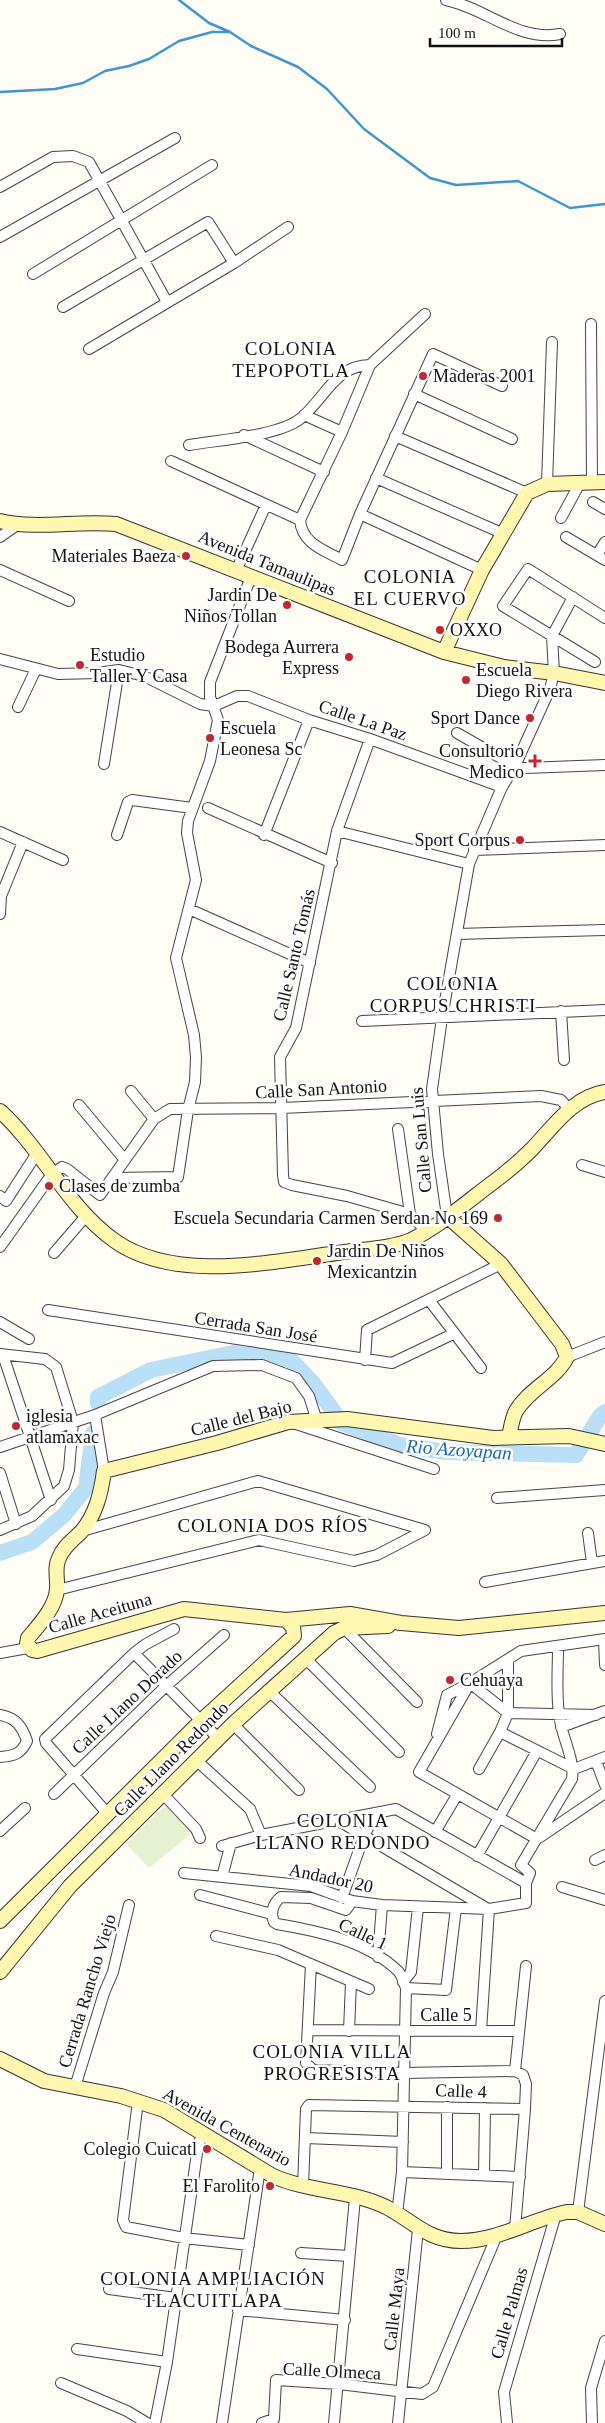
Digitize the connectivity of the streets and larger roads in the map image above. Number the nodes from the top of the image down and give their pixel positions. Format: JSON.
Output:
{"nodes":[{"id":1,"x":446,"y":0,"type":"edge"},
{"id":2,"x":560,"y":34,"type":"dead end"},
{"id":3,"x":175,"y":138,"type":"dead end"},
{"id":4,"x":212,"y":165,"type":"dead end"},
{"id":5,"x":100,"y":181,"type":"junction"},
{"id":6,"x":0,"y":187,"type":"edge"},
{"id":7,"x":121,"y":220,"type":"junction"},
{"id":8,"x":288,"y":227,"type":"dead end"},
{"id":9,"x":0,"y":237,"type":"edge"},
{"id":10,"x":143,"y":259,"type":"junction"},
{"id":11,"x":234,"y":263,"type":"junction"},
{"id":12,"x":33,"y":274,"type":"dead end"},
{"id":13,"x":167,"y":302,"type":"junction"},
{"id":14,"x":63,"y":307,"type":"dead end"},
{"id":15,"x":425,"y":314,"type":"dead end"},
{"id":16,"x":591,"y":324,"type":"dead end"},
{"id":17,"x":552,"y":342,"type":"dead end"},
{"id":18,"x":89,"y":349,"type":"dead end"},
{"id":19,"x":370,"y":364,"type":"junction"},
{"id":20,"x":502,"y":386,"type":"dead end"},
{"id":21,"x":414,"y":394,"type":"junction"},
{"id":22,"x":304,"y":414,"type":"junction"},
{"id":23,"x":342,"y":432,"type":"junction"},
{"id":24,"x":244,"y":435,"type":"junction"},
{"id":25,"x":395,"y":436,"type":"junction"},
{"id":26,"x":512,"y":439,"type":"dead end"},
{"id":27,"x":189,"y":445,"type":"dead end"},
{"id":28,"x":171,"y":461,"type":"dead end"},
{"id":29,"x":324,"y":472,"type":"junction"},
{"id":30,"x":376,"y":478,"type":"junction"},
{"id":31,"x":592,"y":483,"type":"edge"},
{"id":32,"x":547,"y":484,"type":"junction"},
{"id":33,"x":527,"y":493,"type":"junction"},
{"id":34,"x":593,"y":502,"type":"dead end"},
{"id":35,"x":266,"y":505,"type":"junction"},
{"id":36,"x":605,"y":509,"type":"edge"},
{"id":37,"x":360,"y":514,"type":"junction"},
{"id":38,"x":561,"y":518,"type":"dead end"},
{"id":39,"x":300,"y":520,"type":"junction"},
{"id":40,"x":0,"y":521,"type":"edge"},
{"id":41,"x":18,"y":525,"type":"junction"},
{"id":42,"x":504,"y":534,"type":"junction"},
{"id":43,"x":566,"y":536,"type":"dead end"},
{"id":44,"x":0,"y":537,"type":"edge"},
{"id":45,"x":605,"y":542,"type":"edge"},
{"id":46,"x":601,"y":557,"type":"edge"},
{"id":47,"x":0,"y":570,"type":"edge"},
{"id":48,"x":482,"y":570,"type":"junction"},
{"id":49,"x":236,"y":571,"type":"junction"},
{"id":50,"x":251,"y":577,"type":"junction"},
{"id":51,"x":573,"y":597,"type":"junction"},
{"id":52,"x":69,"y":601,"type":"dead end"},
{"id":53,"x":605,"y":618,"type":"edge"},
{"id":54,"x":552,"y":636,"type":"junction"},
{"id":55,"x":444,"y":652,"type":"junction"},
{"id":56,"x":0,"y":659,"type":"edge"},
{"id":57,"x":595,"y":662,"type":"dead end"},
{"id":58,"x":36,"y":669,"type":"junction"},
{"id":59,"x":119,"y":670,"type":"junction"},
{"id":60,"x":554,"y":673,"type":"junction"},
{"id":61,"x":605,"y":684,"type":"edge"},
{"id":62,"x":214,"y":706,"type":"junction"},
{"id":63,"x":18,"y":707,"type":"dead end"},
{"id":64,"x":309,"y":720,"type":"junction"},
{"id":65,"x":457,"y":734,"type":"dead end"},
{"id":66,"x":370,"y":739,"type":"junction"},
{"id":67,"x":104,"y":764,"type":"dead end"},
{"id":68,"x":605,"y":765,"type":"edge"},
{"id":69,"x":515,"y":766,"type":"junction"},
{"id":70,"x":502,"y":787,"type":"junction"},
{"id":71,"x":192,"y":808,"type":"junction"},
{"id":72,"x":208,"y":808,"type":"dead end"},
{"id":73,"x":337,"y":831,"type":"junction"},
{"id":74,"x":0,"y":832,"type":"edge"},
{"id":75,"x":117,"y":835,"type":"dead end"},
{"id":76,"x":264,"y":835,"type":"junction"},
{"id":77,"x":23,"y":842,"type":"junction"},
{"id":78,"x":605,"y":845,"type":"edge"},
{"id":79,"x":474,"y":850,"type":"junction"},
{"id":80,"x":63,"y":860,"type":"dead end"},
{"id":81,"x":332,"y":863,"type":"junction"},
{"id":82,"x":469,"y":864,"type":"junction"},
{"id":83,"x":189,"y":910,"type":"junction"},
{"id":84,"x":0,"y":914,"type":"edge"},
{"id":85,"x":605,"y":930,"type":"edge"},
{"id":86,"x":457,"y":934,"type":"junction"},
{"id":87,"x":310,"y":963,"type":"junction"},
{"id":88,"x":605,"y":1010,"type":"edge"},
{"id":89,"x":560,"y":1011,"type":"junction"},
{"id":90,"x":442,"y":1018,"type":"junction"},
{"id":91,"x":362,"y":1022,"type":"dead end"},
{"id":92,"x":564,"y":1060,"type":"dead end"},
{"id":93,"x":131,"y":1091,"type":"dead end"},
{"id":94,"x":605,"y":1092,"type":"edge"},
{"id":95,"x":433,"y":1100,"type":"junction"},
{"id":96,"x":80,"y":1105,"type":"dead end"},
{"id":97,"x":282,"y":1108,"type":"junction"},
{"id":98,"x":188,"y":1110,"type":"junction"},
{"id":99,"x":570,"y":1110,"type":"junction"},
{"id":100,"x":0,"y":1111,"type":"edge"},
{"id":101,"x":154,"y":1119,"type":"junction"},
{"id":102,"x":398,"y":1129,"type":"dead end"},
{"id":103,"x":36,"y":1153,"type":"junction"},
{"id":104,"x":125,"y":1160,"type":"junction"},
{"id":105,"x":582,"y":1165,"type":"dead end"},
{"id":106,"x":605,"y":1172,"type":"edge"},
{"id":107,"x":52,"y":1174,"type":"junction"},
{"id":108,"x":113,"y":1178,"type":"junction"},
{"id":109,"x":3,"y":1198,"type":"edge"},
{"id":110,"x":410,"y":1214,"type":"junction"},
{"id":111,"x":86,"y":1216,"type":"junction"},
{"id":112,"x":447,"y":1216,"type":"junction"},
{"id":113,"x":426,"y":1230,"type":"junction"},
{"id":114,"x":0,"y":1247,"type":"edge"},
{"id":115,"x":54,"y":1253,"type":"dead end"},
{"id":116,"x":500,"y":1264,"type":"junction"},
{"id":117,"x":429,"y":1300,"type":"junction"},
{"id":118,"x":48,"y":1310,"type":"dead end"},
{"id":119,"x":0,"y":1322,"type":"edge"},
{"id":120,"x":453,"y":1334,"type":"junction"},
{"id":121,"x":29,"y":1340,"type":"dead end"},
{"id":122,"x":605,"y":1342,"type":"edge"},
{"id":123,"x":1,"y":1355,"type":"edge"},
{"id":124,"x":567,"y":1357,"type":"junction"},
{"id":125,"x":365,"y":1360,"type":"junction"},
{"id":126,"x":481,"y":1368,"type":"dead end"},
{"id":127,"x":94,"y":1415,"type":"junction"},
{"id":128,"x":322,"y":1421,"type":"junction"},
{"id":129,"x":73,"y":1422,"type":"junction"},
{"id":130,"x":288,"y":1422,"type":"junction"},
{"id":131,"x":30,"y":1437,"type":"junction"},
{"id":132,"x":509,"y":1437,"type":"junction"},
{"id":133,"x":602,"y":1443,"type":"edge"},
{"id":134,"x":0,"y":1447,"type":"edge"},
{"id":135,"x":434,"y":1469,"type":"dead end"},
{"id":136,"x":104,"y":1472,"type":"junction"},
{"id":137,"x":0,"y":1473,"type":"edge"},
{"id":138,"x":605,"y":1490,"type":"edge"},
{"id":139,"x":497,"y":1498,"type":"dead end"},
{"id":140,"x":51,"y":1500,"type":"junction"},
{"id":141,"x":16,"y":1524,"type":"junction"},
{"id":142,"x":0,"y":1530,"type":"edge"},
{"id":143,"x":82,"y":1531,"type":"junction"},
{"id":144,"x":588,"y":1533,"type":"dead end"},
{"id":145,"x":605,"y":1561,"type":"edge"},
{"id":146,"x":592,"y":1563,"type":"junction"},
{"id":147,"x":485,"y":1582,"type":"dead end"},
{"id":148,"x":57,"y":1590,"type":"junction"},
{"id":149,"x":605,"y":1613,"type":"edge"},
{"id":150,"x":286,"y":1620,"type":"junction"},
{"id":151,"x":401,"y":1623,"type":"junction"},
{"id":152,"x":344,"y":1628,"type":"junction"},
{"id":153,"x":174,"y":1629,"type":"dead end"},
{"id":154,"x":224,"y":1635,"type":"dead end"},
{"id":155,"x":605,"y":1639,"type":"edge"},
{"id":156,"x":558,"y":1647,"type":"junction"},
{"id":157,"x":28,"y":1648,"type":"junction"},
{"id":158,"x":134,"y":1653,"type":"junction"},
{"id":159,"x":0,"y":1654,"type":"edge"},
{"id":160,"x":305,"y":1658,"type":"junction"},
{"id":161,"x":508,"y":1660,"type":"junction"},
{"id":162,"x":605,"y":1665,"type":"edge"},
{"id":163,"x":470,"y":1683,"type":"junction"},
{"id":164,"x":166,"y":1687,"type":"junction"},
{"id":165,"x":268,"y":1690,"type":"junction"},
{"id":166,"x":418,"y":1702,"type":"dead end"},
{"id":167,"x":508,"y":1712,"type":"junction"},
{"id":168,"x":558,"y":1712,"type":"junction"},
{"id":169,"x":600,"y":1713,"type":"edge"},
{"id":170,"x":0,"y":1715,"type":"edge"},
{"id":171,"x":200,"y":1722,"type":"junction"},
{"id":172,"x":233,"y":1724,"type":"junction"},
{"id":173,"x":561,"y":1727,"type":"junction"},
{"id":174,"x":500,"y":1732,"type":"junction"},
{"id":175,"x":218,"y":1738,"type":"junction"},
{"id":176,"x":537,"y":1751,"type":"junction"},
{"id":177,"x":398,"y":1752,"type":"dead end"},
{"id":178,"x":0,"y":1757,"type":"edge"},
{"id":179,"x":600,"y":1759,"type":"edge"},
{"id":180,"x":196,"y":1760,"type":"junction"},
{"id":181,"x":479,"y":1769,"type":"dead end"},
{"id":182,"x":574,"y":1769,"type":"junction"},
{"id":183,"x":73,"y":1776,"type":"junction"},
{"id":184,"x":605,"y":1785,"type":"edge"},
{"id":185,"x":370,"y":1787,"type":"dead end"},
{"id":186,"x":299,"y":1790,"type":"dead end"},
{"id":187,"x":605,"y":1793,"type":"edge"},
{"id":188,"x":54,"y":1794,"type":"dead end"},
{"id":189,"x":163,"y":1794,"type":"junction"},
{"id":190,"x":457,"y":1795,"type":"junction"},
{"id":191,"x":25,"y":1808,"type":"dead end"},
{"id":192,"x":107,"y":1813,"type":"junction"},
{"id":193,"x":375,"y":1814,"type":"junction"},
{"id":194,"x":498,"y":1817,"type":"junction"},
{"id":195,"x":339,"y":1822,"type":"junction"},
{"id":196,"x":0,"y":1831,"type":"edge"},
{"id":197,"x":435,"y":1832,"type":"junction"},
{"id":198,"x":261,"y":1835,"type":"junction"},
{"id":199,"x":364,"y":1836,"type":"junction"},
{"id":200,"x":200,"y":1838,"type":"dead end"},
{"id":201,"x":537,"y":1839,"type":"junction"},
{"id":202,"x":605,"y":1854,"type":"edge"},
{"id":203,"x":477,"y":1856,"type":"junction"},
{"id":204,"x":595,"y":1860,"type":"dead end"},
{"id":205,"x":53,"y":1869,"type":"junction"},
{"id":206,"x":184,"y":1873,"type":"dead end"},
{"id":207,"x":222,"y":1877,"type":"junction"},
{"id":208,"x":526,"y":1884,"type":"junction"},
{"id":209,"x":70,"y":1886,"type":"junction"},
{"id":210,"x":562,"y":1887,"type":"dead end"},
{"id":211,"x":200,"y":1895,"type":"dead end"},
{"id":212,"x":347,"y":1899,"type":"junction"},
{"id":213,"x":605,"y":1900,"type":"edge"},
{"id":214,"x":129,"y":1905,"type":"dead end"},
{"id":215,"x":382,"y":1905,"type":"junction"},
{"id":216,"x":418,"y":1907,"type":"junction"},
{"id":217,"x":456,"y":1908,"type":"junction"},
{"id":218,"x":489,"y":1909,"type":"junction"},
{"id":219,"x":272,"y":1914,"type":"junction"},
{"id":220,"x":0,"y":1920,"type":"edge"},
{"id":221,"x":216,"y":1936,"type":"dead end"},
{"id":222,"x":378,"y":1957,"type":"junction"},
{"id":223,"x":310,"y":1964,"type":"junction"},
{"id":224,"x":526,"y":1966,"type":"dead end"},
{"id":225,"x":0,"y":1972,"type":"edge"},
{"id":226,"x":351,"y":1982,"type":"junction"},
{"id":227,"x":405,"y":1985,"type":"junction"},
{"id":228,"x":369,"y":1989,"type":"dead end"},
{"id":229,"x":605,"y":2001,"type":"edge"},
{"id":230,"x":309,"y":2030,"type":"junction"},
{"id":231,"x":349,"y":2030,"type":"junction"},
{"id":232,"x":405,"y":2031,"type":"junction"},
{"id":233,"x":517,"y":2031,"type":"junction"},
{"id":234,"x":481,"y":2032,"type":"junction"},
{"id":235,"x":0,"y":2059,"type":"edge"},
{"id":236,"x":601,"y":2067,"type":"edge"},
{"id":237,"x":515,"y":2071,"type":"junction"},
{"id":238,"x":404,"y":2073,"type":"junction"},
{"id":239,"x":75,"y":2087,"type":"junction"},
{"id":240,"x":138,"y":2101,"type":"junction"},
{"id":241,"x":404,"y":2105,"type":"junction"},
{"id":242,"x":447,"y":2107,"type":"junction"},
{"id":243,"x":485,"y":2108,"type":"junction"},
{"id":244,"x":525,"y":2109,"type":"junction"},
{"id":245,"x":203,"y":2132,"type":"junction"},
{"id":246,"x":306,"y":2138,"type":"junction"},
{"id":247,"x":403,"y":2142,"type":"junction"},
{"id":248,"x":260,"y":2168,"type":"junction"},
{"id":249,"x":402,"y":2172,"type":"junction"},
{"id":250,"x":446,"y":2174,"type":"junction"},
{"id":251,"x":484,"y":2174,"type":"junction"},
{"id":252,"x":520,"y":2177,"type":"junction"},
{"id":253,"x":303,"y":2186,"type":"junction"},
{"id":254,"x":355,"y":2198,"type":"junction"},
{"id":255,"x":578,"y":2212,"type":"junction"},
{"id":256,"x":397,"y":2214,"type":"junction"},
{"id":257,"x":556,"y":2214,"type":"junction"},
{"id":258,"x":605,"y":2224,"type":"edge"},
{"id":259,"x":418,"y":2229,"type":"junction"},
{"id":260,"x":515,"y":2229,"type":"junction"},
{"id":261,"x":497,"y":2235,"type":"junction"},
{"id":262,"x":184,"y":2238,"type":"junction"},
{"id":263,"x":249,"y":2245,"type":"junction"},
{"id":264,"x":301,"y":2253,"type":"dead end"},
{"id":265,"x":349,"y":2256,"type":"junction"},
{"id":266,"x":109,"y":2289,"type":"dead end"},
{"id":267,"x":176,"y":2298,"type":"junction"},
{"id":268,"x":238,"y":2310,"type":"junction"},
{"id":269,"x":346,"y":2320,"type":"junction"},
{"id":270,"x":605,"y":2341,"type":"edge"},
{"id":271,"x":77,"y":2349,"type":"dead end"},
{"id":272,"x":167,"y":2362,"type":"junction"},
{"id":273,"x":61,"y":2383,"type":"dead end"},
{"id":274,"x":340,"y":2384,"type":"junction"},
{"id":275,"x":402,"y":2392,"type":"junction"},
{"id":276,"x":220,"y":2422,"type":"edge"},
{"id":277,"x":147,"y":2423,"type":"edge"},
{"id":278,"x":155,"y":2423,"type":"edge"},
{"id":279,"x":262,"y":2423,"type":"edge"},
{"id":280,"x":334,"y":2423,"type":"edge"},
{"id":281,"x":398,"y":2423,"type":"edge"},
{"id":282,"x":507,"y":2423,"type":"edge"},
{"id":283,"x":592,"y":2423,"type":"edge"}],
"edges":[{"from":1,"to":2,"type":"street"},
{"from":3,"to":5,"type":"street"},
{"from":4,"to":7,"type":"street"},
{"from":5,"to":6,"type":"street"},
{"from":5,"to":7,"type":"street"},
{"from":5,"to":9,"type":"street"},
{"from":7,"to":10,"type":"street"},
{"from":7,"to":12,"type":"street"},
{"from":8,"to":11,"type":"street"},
{"from":10,"to":11,"type":"street"},
{"from":10,"to":13,"type":"street"},
{"from":10,"to":14,"type":"street"},
{"from":11,"to":13,"type":"street"},
{"from":13,"to":18,"type":"street"},
{"from":15,"to":19,"type":"street"},
{"from":16,"to":31,"type":"street"},
{"from":17,"to":32,"type":"street"},
{"from":19,"to":22,"type":"street"},
{"from":19,"to":23,"type":"street"},
{"from":20,"to":21,"type":"street"},
{"from":21,"to":25,"type":"street"},
{"from":21,"to":26,"type":"street"},
{"from":22,"to":23,"type":"street"},
{"from":22,"to":24,"type":"street"},
{"from":23,"to":29,"type":"street"},
{"from":24,"to":27,"type":"street"},
{"from":24,"to":29,"type":"street"},
{"from":25,"to":30,"type":"street"},
{"from":25,"to":33,"type":"street"},
{"from":28,"to":35,"type":"street"},
{"from":29,"to":39,"type":"street"},
{"from":30,"to":37,"type":"street"},
{"from":30,"to":42,"type":"street"},
{"from":31,"to":32,"type":"street"},
{"from":31,"to":38,"type":"street"},
{"from":32,"to":33,"type":"street"},
{"from":33,"to":42,"type":"street"},
{"from":34,"to":36,"type":"street"},
{"from":35,"to":39,"type":"street"},
{"from":35,"to":49,"type":"street"},
{"from":37,"to":39,"type":"street"},
{"from":37,"to":48,"type":"street"},
{"from":40,"to":41,"type":"street","name":"Avenida Tamaulipas"},
{"from":41,"to":44,"type":"street"},
{"from":41,"to":49,"type":"street","name":"Avenida Tamaulipas"},
{"from":42,"to":48,"type":"street"},
{"from":43,"to":46,"type":"street"},
{"from":45,"to":46,"type":"street"},
{"from":47,"to":52,"type":"street"},
{"from":48,"to":55,"type":"street"},
{"from":49,"to":50,"type":"street","name":"Avenida Tamaulipas"},
{"from":50,"to":55,"type":"street","name":"Avenida Tamaulipas"},
{"from":50,"to":62,"type":"street"},
{"from":51,"to":53,"type":"street"},
{"from":51,"to":54,"type":"street"},
{"from":51,"to":54,"type":"street"},
{"from":54,"to":57,"type":"street"},
{"from":54,"to":60,"type":"street"},
{"from":55,"to":60,"type":"street","name":"Avenida Tamaulipas"},
{"from":56,"to":58,"type":"street"},
{"from":58,"to":59,"type":"street"},
{"from":58,"to":63,"type":"street"},
{"from":59,"to":62,"type":"street"},
{"from":59,"to":67,"type":"street"},
{"from":60,"to":61,"type":"street","name":"Avenida Tamaulipas"},
{"from":60,"to":69,"type":"street","name":"Calle San Luis"},
{"from":62,"to":64,"type":"street","name":"Calle La Paz"},
{"from":62,"to":71,"type":"street"},
{"from":64,"to":66,"type":"street","name":"Calle La Paz"},
{"from":64,"to":76,"type":"street"},
{"from":65,"to":69,"type":"street"},
{"from":66,"to":70,"type":"street","name":"Calle La Paz"},
{"from":66,"to":73,"type":"street","name":"Calle Santo Tomás"},
{"from":68,"to":69,"type":"street"},
{"from":69,"to":70,"type":"street","name":"Calle San Luis"},
{"from":70,"to":79,"type":"street","name":"Calle San Luis"},
{"from":71,"to":75,"type":"street"},
{"from":71,"to":83,"type":"street"},
{"from":72,"to":76,"type":"street"},
{"from":73,"to":81,"type":"street","name":"Calle Santo Tomás"},
{"from":73,"to":82,"type":"street"},
{"from":74,"to":77,"type":"street"},
{"from":76,"to":81,"type":"street"},
{"from":77,"to":80,"type":"street"},
{"from":77,"to":84,"type":"street"},
{"from":78,"to":79,"type":"street"},
{"from":79,"to":82,"type":"street","name":"Calle San Luis"},
{"from":81,"to":87,"type":"street","name":"Calle Santo Tomás"},
{"from":82,"to":86,"type":"street","name":"Calle San Luis"},
{"from":83,"to":87,"type":"street"},
{"from":83,"to":98,"type":"street"},
{"from":85,"to":86,"type":"street"},
{"from":86,"to":90,"type":"street","name":"Calle San Luis"},
{"from":87,"to":97,"type":"street","name":"Calle Santo Tomás"},
{"from":88,"to":89,"type":"street"},
{"from":89,"to":90,"type":"street"},
{"from":89,"to":92,"type":"street"},
{"from":90,"to":91,"type":"street"},
{"from":90,"to":95,"type":"street","name":"Calle San Luis"},
{"from":93,"to":101,"type":"street"},
{"from":94,"to":99,"type":"street"},
{"from":95,"to":97,"type":"street","name":"Calle San Antonio"},
{"from":95,"to":99,"type":"street","name":"Calle San Antonio"},
{"from":95,"to":112,"type":"street","name":"Calle San Luis"},
{"from":96,"to":104,"type":"street"},
{"from":97,"to":98,"type":"street","name":"Calle San Antonio"},
{"from":97,"to":110,"type":"street","name":"Calle Santo Tomás"},
{"from":98,"to":101,"type":"street","name":"Calle San Antonio"},
{"from":98,"to":108,"type":"street"},
{"from":99,"to":112,"type":"street"},
{"from":100,"to":103,"type":"street"},
{"from":101,"to":104,"type":"street"},
{"from":102,"to":110,"type":"street"},
{"from":103,"to":107,"type":"street"},
{"from":103,"to":109,"type":"street"},
{"from":104,"to":108,"type":"street"},
{"from":105,"to":106,"type":"street"},
{"from":107,"to":108,"type":"street"},
{"from":107,"to":111,"type":"street"},
{"from":107,"to":114,"type":"street"},
{"from":110,"to":113,"type":"street"},
{"from":111,"to":113,"type":"street"},
{"from":111,"to":115,"type":"street"},
{"from":112,"to":113,"type":"street"},
{"from":112,"to":116,"type":"street"},
{"from":116,"to":117,"type":"street"},
{"from":116,"to":124,"type":"street"},
{"from":117,"to":120,"type":"street"},
{"from":117,"to":125,"type":"street"},
{"from":118,"to":125,"type":"street","name":"Cerrada San José"},
{"from":119,"to":121,"type":"street"},
{"from":120,"to":125,"type":"street","name":"Cerrada San José"},
{"from":120,"to":126,"type":"street"},
{"from":122,"to":124,"type":"street"},
{"from":123,"to":129,"type":"street"},
{"from":123,"to":131,"type":"street"},
{"from":124,"to":132,"type":"street"},
{"from":127,"to":128,"type":"street"},
{"from":127,"to":129,"type":"street"},
{"from":127,"to":136,"type":"street"},
{"from":128,"to":130,"type":"street","name":"Calle del Bajo"},
{"from":128,"to":132,"type":"street","name":"Calle del Bajo"},
{"from":129,"to":131,"type":"street"},
{"from":129,"to":140,"type":"street"},
{"from":130,"to":135,"type":"street"},
{"from":130,"to":136,"type":"street","name":"Calle del Bajo"},
{"from":131,"to":134,"type":"street"},
{"from":131,"to":140,"type":"street"},
{"from":132,"to":133,"type":"street","name":"Calle del Bajo"},
{"from":136,"to":143,"type":"street"},
{"from":137,"to":141,"type":"street"},
{"from":138,"to":139,"type":"street"},
{"from":140,"to":141,"type":"street"},
{"from":141,"to":142,"type":"street"},
{"from":143,"to":148,"type":"street"},
{"from":143,"to":148,"type":"street"},
{"from":144,"to":146,"type":"street"},
{"from":145,"to":146,"type":"street"},
{"from":146,"to":147,"type":"street"},
{"from":148,"to":157,"type":"street"},
{"from":149,"to":151,"type":"street"},
{"from":150,"to":151,"type":"street"},
{"from":150,"to":157,"type":"street","name":"Calle Aceituna"},
{"from":150,"to":171,"type":"street","name":"Calle Llano Redondo"},
{"from":151,"to":152,"type":"street"},
{"from":152,"to":160,"type":"street","name":"Calle Llano Redondo"},
{"from":152,"to":166,"type":"street"},
{"from":153,"to":158,"type":"street"},
{"from":154,"to":164,"type":"street","name":"Calle Llano Dorado"},
{"from":155,"to":156,"type":"street"},
{"from":155,"to":162,"type":"street"},
{"from":156,"to":161,"type":"street"},
{"from":156,"to":168,"type":"street"},
{"from":157,"to":159,"type":"street"},
{"from":158,"to":164,"type":"street"},
{"from":158,"to":183,"type":"street"},
{"from":160,"to":165,"type":"street","name":"Calle Llano Redondo"},
{"from":160,"to":177,"type":"street"},
{"from":161,"to":163,"type":"street"},
{"from":161,"to":167,"type":"street"},
{"from":163,"to":167,"type":"street"},
{"from":163,"to":190,"type":"street"},
{"from":164,"to":171,"type":"street"},
{"from":164,"to":183,"type":"street","name":"Calle Llano Dorado"},
{"from":165,"to":172,"type":"street","name":"Calle Llano Redondo"},
{"from":165,"to":185,"type":"street"},
{"from":167,"to":168,"type":"street"},
{"from":167,"to":174,"type":"street"},
{"from":168,"to":169,"type":"street"},
{"from":168,"to":173,"type":"street"},
{"from":169,"to":173,"type":"street"},
{"from":170,"to":178,"type":"street"},
{"from":171,"to":175,"type":"street"},
{"from":171,"to":192,"type":"street","name":"Calle Llano Redondo"},
{"from":172,"to":175,"type":"street","name":"Calle Llano Redondo"},
{"from":172,"to":186,"type":"street"},
{"from":173,"to":182,"type":"street"},
{"from":174,"to":176,"type":"street"},
{"from":174,"to":181,"type":"street"},
{"from":175,"to":180,"type":"street","name":"Calle Llano Redondo"},
{"from":176,"to":182,"type":"street"},
{"from":176,"to":194,"type":"street"},
{"from":179,"to":182,"type":"street"},
{"from":179,"to":184,"type":"street"},
{"from":180,"to":189,"type":"street","name":"Calle Llano Redondo"},
{"from":180,"to":198,"type":"street"},
{"from":182,"to":201,"type":"street"},
{"from":183,"to":188,"type":"street","name":"Calle Llano Dorado"},
{"from":183,"to":192,"type":"street"},
{"from":187,"to":201,"type":"street"},
{"from":189,"to":200,"type":"street"},
{"from":189,"to":209,"type":"street","name":"Calle Llano Redondo"},
{"from":190,"to":194,"type":"street"},
{"from":190,"to":197,"type":"street"},
{"from":191,"to":196,"type":"street"},
{"from":192,"to":205,"type":"street","name":"Calle Llano Redondo"},
{"from":193,"to":195,"type":"street"},
{"from":193,"to":197,"type":"street"},
{"from":193,"to":199,"type":"street"},
{"from":194,"to":201,"type":"street"},
{"from":194,"to":203,"type":"street"},
{"from":195,"to":198,"type":"street"},
{"from":195,"to":199,"type":"street"},
{"from":197,"to":203,"type":"street"},
{"from":198,"to":207,"type":"street"},
{"from":199,"to":212,"type":"street"},
{"from":199,"to":218,"type":"street"},
{"from":201,"to":208,"type":"street"},
{"from":202,"to":204,"type":"street"},
{"from":203,"to":208,"type":"street"},
{"from":205,"to":209,"type":"street"},
{"from":205,"to":220,"type":"street","name":"Calle Llano Redondo"},
{"from":206,"to":207,"type":"street","name":"Andador 20"},
{"from":207,"to":212,"type":"street","name":"Andador 20"},
{"from":208,"to":218,"type":"street","name":"Andador 20"},
{"from":209,"to":225,"type":"street","name":"Calle Llano Redondo"},
{"from":210,"to":213,"type":"street"},
{"from":211,"to":219,"type":"street"},
{"from":212,"to":215,"type":"street","name":"Andador 20"},
{"from":212,"to":219,"type":"street"},
{"from":214,"to":239,"type":"street","name":"Cerrada Rancho Viejo"},
{"from":215,"to":216,"type":"street","name":"Andador 20"},
{"from":215,"to":222,"type":"street"},
{"from":216,"to":217,"type":"street","name":"Andador 20"},
{"from":216,"to":227,"type":"street"},
{"from":217,"to":218,"type":"street","name":"Andador 20"},
{"from":217,"to":227,"type":"street"},
{"from":218,"to":234,"type":"street"},
{"from":219,"to":222,"type":"street","name":"Calle 1"},
{"from":221,"to":223,"type":"street"},
{"from":222,"to":227,"type":"street","name":"Calle 1"},
{"from":223,"to":226,"type":"street"},
{"from":223,"to":230,"type":"street"},
{"from":224,"to":233,"type":"street"},
{"from":226,"to":228,"type":"street"},
{"from":226,"to":231,"type":"street"},
{"from":227,"to":232,"type":"street"},
{"from":229,"to":236,"type":"street"},
{"from":230,"to":231,"type":"street","name":"Calle 5"},
{"from":230,"to":238,"type":"street","name":"Calle 4"},
{"from":231,"to":232,"type":"street","name":"Calle 5"},
{"from":232,"to":234,"type":"street","name":"Calle 5"},
{"from":232,"to":238,"type":"street"},
{"from":233,"to":234,"type":"street","name":"Calle 5"},
{"from":233,"to":237,"type":"street"},
{"from":235,"to":239,"type":"street","name":"Avenida Centenario"},
{"from":236,"to":255,"type":"street"},
{"from":237,"to":238,"type":"street","name":"Calle 4"},
{"from":237,"to":244,"type":"street"},
{"from":238,"to":241,"type":"street"},
{"from":239,"to":240,"type":"street","name":"Avenida Centenario"},
{"from":240,"to":245,"type":"street","name":"Avenida Centenario"},
{"from":240,"to":262,"type":"street"},
{"from":241,"to":242,"type":"street","name":"Calle 4"},
{"from":241,"to":246,"type":"street","name":"Calle 4"},
{"from":241,"to":247,"type":"street"},
{"from":242,"to":243,"type":"street","name":"Calle 4"},
{"from":242,"to":250,"type":"street"},
{"from":243,"to":244,"type":"street","name":"Calle 4"},
{"from":243,"to":251,"type":"street"},
{"from":244,"to":252,"type":"street"},
{"from":245,"to":248,"type":"street","name":"Avenida Centenario"},
{"from":245,"to":262,"type":"street"},
{"from":246,"to":247,"type":"street"},
{"from":246,"to":253,"type":"street"},
{"from":247,"to":249,"type":"street"},
{"from":248,"to":253,"type":"street","name":"Avenida Centenario"},
{"from":248,"to":263,"type":"street"},
{"from":249,"to":250,"type":"street"},
{"from":249,"to":256,"type":"street"},
{"from":250,"to":251,"type":"street"},
{"from":251,"to":252,"type":"street"},
{"from":252,"to":260,"type":"street"},
{"from":253,"to":254,"type":"street","name":"Avenida Centenario"},
{"from":254,"to":256,"type":"street","name":"Avenida Centenario"},
{"from":254,"to":265,"type":"street"},
{"from":255,"to":257,"type":"street","name":"Avenida Centenario"},
{"from":255,"to":258,"type":"street","name":"Avenida Centenario"},
{"from":256,"to":259,"type":"street","name":"Avenida Centenario"},
{"from":257,"to":260,"type":"street","name":"Avenida Centenario"},
{"from":257,"to":282,"type":"street","name":"Calle Palmas"},
{"from":259,"to":261,"type":"street","name":"Avenida Centenario"},
{"from":259,"to":275,"type":"street","name":"Calle Maya"},
{"from":260,"to":261,"type":"street","name":"Avenida Centenario"},
{"from":261,"to":275,"type":"street","name":"Calle Olmeca"},
{"from":262,"to":263,"type":"street"},
{"from":262,"to":267,"type":"street"},
{"from":263,"to":268,"type":"street"},
{"from":264,"to":265,"type":"street"},
{"from":265,"to":269,"type":"street"},
{"from":266,"to":267,"type":"street"},
{"from":267,"to":272,"type":"street"},
{"from":268,"to":269,"type":"street"},
{"from":268,"to":276,"type":"street"},
{"from":269,"to":274,"type":"street"},
{"from":270,"to":283,"type":"street"},
{"from":271,"to":272,"type":"street"},
{"from":272,"to":278,"type":"street"},
{"from":273,"to":277,"type":"street"},
{"from":274,"to":275,"type":"street","name":"Calle Olmeca"},
{"from":274,"to":279,"type":"street","name":"Calle Olmeca"},
{"from":274,"to":280,"type":"street"},
{"from":275,"to":281,"type":"street","name":"Calle Maya"}]}
